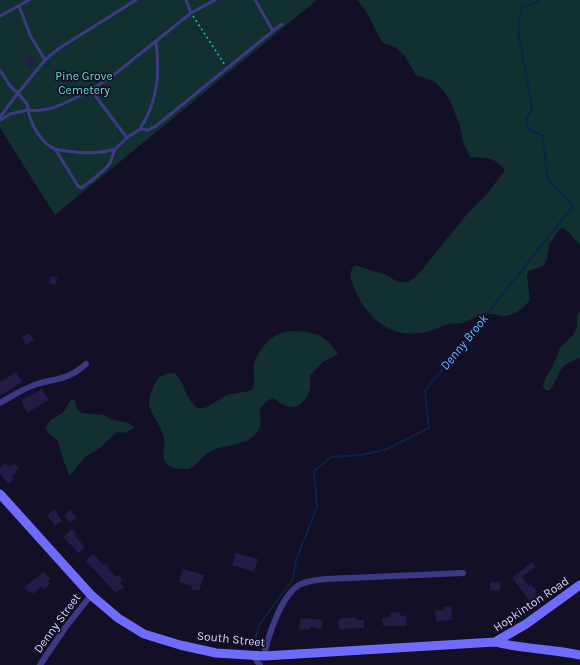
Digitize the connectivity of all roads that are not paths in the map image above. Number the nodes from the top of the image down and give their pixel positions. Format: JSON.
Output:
{"nodes":[{"id":1,"x":29,"y":0,"type":"edge"},
{"id":2,"x":136,"y":0,"type":"edge"},
{"id":3,"x":186,"y":0,"type":"edge"},
{"id":4,"x":215,"y":0,"type":"edge"},
{"id":5,"x":255,"y":0,"type":"edge"},
{"id":6,"x":19,"y":6,"type":"junction"},
{"id":7,"x":191,"y":13,"type":"junction"},
{"id":8,"x":0,"y":16,"type":"edge"},
{"id":9,"x":282,"y":24,"type":"dead end"},
{"id":10,"x":273,"y":31,"type":"junction"},
{"id":11,"x":156,"y":42,"type":"junction"},
{"id":12,"x":45,"y":60,"type":"junction"},
{"id":13,"x":0,"y":70,"type":"edge"},
{"id":14,"x":91,"y":90,"type":"junction"},
{"id":15,"x":18,"y":93,"type":"junction"},
{"id":16,"x":28,"y":110,"type":"junction"},
{"id":17,"x":0,"y":118,"type":"edge"},
{"id":18,"x":140,"y":129,"type":"junction"},
{"id":19,"x":127,"y":138,"type":"junction"},
{"id":20,"x":55,"y":149,"type":"junction"},
{"id":21,"x":115,"y":149,"type":"junction"},
{"id":22,"x":86,"y":364,"type":"dead end"},
{"id":23,"x":0,"y":403,"type":"edge"},
{"id":24,"x":0,"y":494,"type":"edge"},
{"id":25,"x":463,"y":573,"type":"dead end"},
{"id":26,"x":580,"y":585,"type":"edge"},
{"id":27,"x":91,"y":595,"type":"junction"},
{"id":28,"x":495,"y":642,"type":"junction"},
{"id":29,"x":252,"y":655,"type":"junction"},
{"id":30,"x":580,"y":655,"type":"edge"},
{"id":31,"x":264,"y":656,"type":"junction"},
{"id":32,"x":40,"y":665,"type":"edge"},
{"id":33,"x":260,"y":665,"type":"edge"}],
"edges":[{"from":1,"to":6,"type":"lane"},
{"from":2,"to":12,"type":"lane"},
{"from":3,"to":7,"type":"lane"},
{"from":4,"to":7,"type":"lane"},
{"from":5,"to":10,"type":"lane"},
{"from":6,"to":8,"type":"lane"},
{"from":6,"to":12,"type":"lane"},
{"from":7,"to":11,"type":"lane"},
{"from":9,"to":10,"type":"lane"},
{"from":10,"to":18,"type":"lane"},
{"from":11,"to":14,"type":"lane"},
{"from":11,"to":18,"type":"lane"},
{"from":12,"to":15,"type":"lane"},
{"from":13,"to":15,"type":"lane"},
{"from":14,"to":16,"type":"lane"},
{"from":14,"to":19,"type":"lane"},
{"from":15,"to":16,"type":"lane"},
{"from":15,"to":17,"type":"lane"},
{"from":16,"to":17,"type":"lane"},
{"from":16,"to":20,"type":"lane"},
{"from":18,"to":19,"type":"lane"},
{"from":19,"to":21,"type":"lane"},
{"from":20,"to":21,"type":"lane"},
{"from":20,"to":21,"type":"lane"},
{"from":22,"to":23,"type":"street"},
{"from":24,"to":27,"type":"main road","name":"South Street"},
{"from":25,"to":31,"type":"street"},
{"from":26,"to":28,"type":"main road","name":"Hopkinton Road"},
{"from":27,"to":29,"type":"main road","name":"South Street"},
{"from":27,"to":32,"type":"street","name":"Denny Street"},
{"from":28,"to":30,"type":"main road"},
{"from":28,"to":31,"type":"main road","name":"South Street"},
{"from":29,"to":31,"type":"main road","name":"South Street"},
{"from":29,"to":33,"type":"street"}]}
